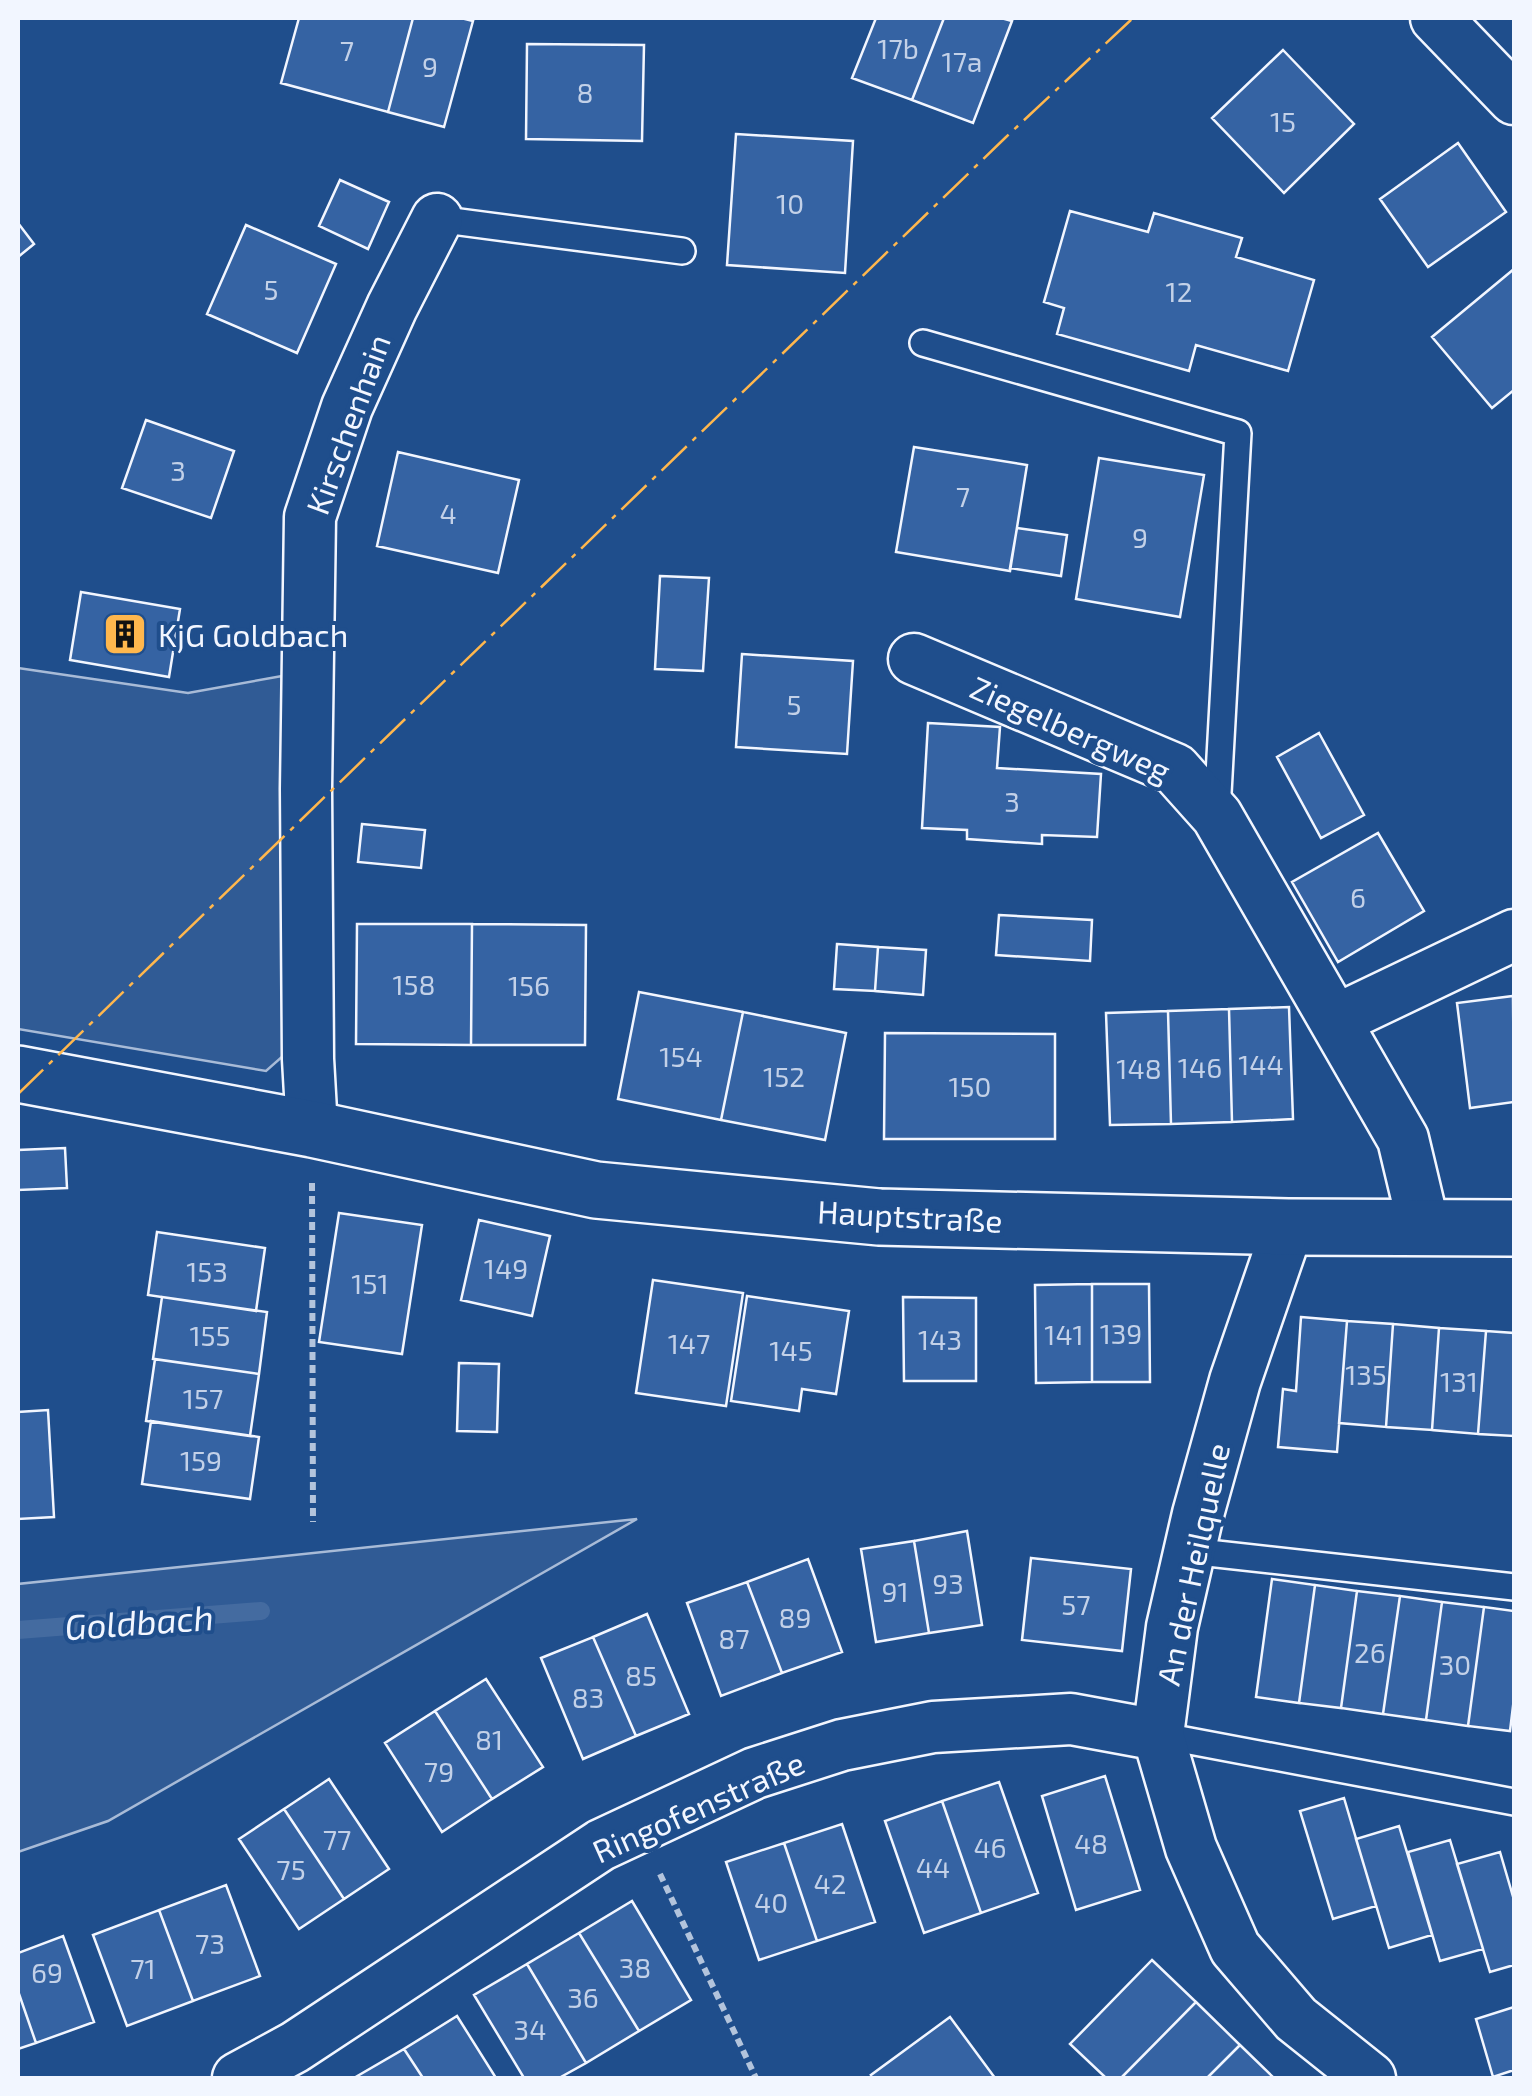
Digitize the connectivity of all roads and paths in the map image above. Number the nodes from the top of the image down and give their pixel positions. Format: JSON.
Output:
{"nodes":[{"id":1,"x":1436,"y":18,"type":"edge"},
{"id":2,"x":1514,"y":99,"type":"edge"},
{"id":3,"x":437,"y":219,"type":"joint"},
{"id":4,"x":682,"y":251,"type":"dead end"},
{"id":5,"x":924,"y":342,"type":"dead end"},
{"id":6,"x":914,"y":659,"type":"dead end"},
{"id":7,"x":1217,"y":816,"type":"junction"},
{"id":8,"x":1514,"y":935,"type":"edge"},
{"id":9,"x":1336,"y":1020,"type":"junction"},
{"id":10,"x":18,"y":1074,"type":"edge"},
{"id":11,"x":312,"y":1128,"type":"junction"},
{"id":12,"x":1288,"y":1226,"type":"junction"},
{"id":13,"x":1424,"y":1227,"type":"junction"},
{"id":14,"x":1514,"y":1228,"type":"edge"},
{"id":15,"x":313,"y":1522,"type":"dead end"},
{"id":16,"x":1190,"y":1551,"type":"junction"},
{"id":17,"x":1514,"y":1587,"type":"edge"},
{"id":18,"x":1158,"y":1735,"type":"junction"},
{"id":19,"x":1514,"y":1802,"type":"edge"},
{"id":20,"x":638,"y":1828,"type":"junction"},
{"id":21,"x":238,"y":2078,"type":"edge"},
{"id":22,"x":756,"y":2078,"type":"edge"},
{"id":23,"x":1370,"y":2078,"type":"edge"}],
"edges":[{"from":1,"to":2,"type":"street"},
{"from":3,"to":4,"type":"lane","name":"Kirschenhain"},
{"from":3,"to":11,"type":"street","name":"Kirschenhain"},
{"from":5,"to":7,"type":"lane"},
{"from":6,"to":7,"type":"street","name":"Ziegelbergweg"},
{"from":7,"to":9,"type":"street","name":"Ziegelbergweg"},
{"from":8,"to":9,"type":"street"},
{"from":9,"to":13,"type":"street","name":"Ziegelbergweg"},
{"from":10,"to":11,"type":"street","name":"Hauptstraße"},
{"from":11,"to":12,"type":"street","name":"Hauptstraße"},
{"from":11,"to":15,"type":"path"},
{"from":12,"to":13,"type":"street","name":"Hauptstraße"},
{"from":12,"to":16,"type":"street","name":"An der Heilquelle"},
{"from":13,"to":14,"type":"street","name":"Hauptstraße"},
{"from":16,"to":17,"type":"lane"},
{"from":16,"to":18,"type":"street","name":"An der Heilquelle"},
{"from":18,"to":19,"type":"lane"},
{"from":18,"to":20,"type":"street","name":"Ringofenstraße"},
{"from":18,"to":23,"type":"street","name":"An der Heilquelle"},
{"from":20,"to":21,"type":"street","name":"Ringofenstraße"},
{"from":20,"to":22,"type":"path"}]}
